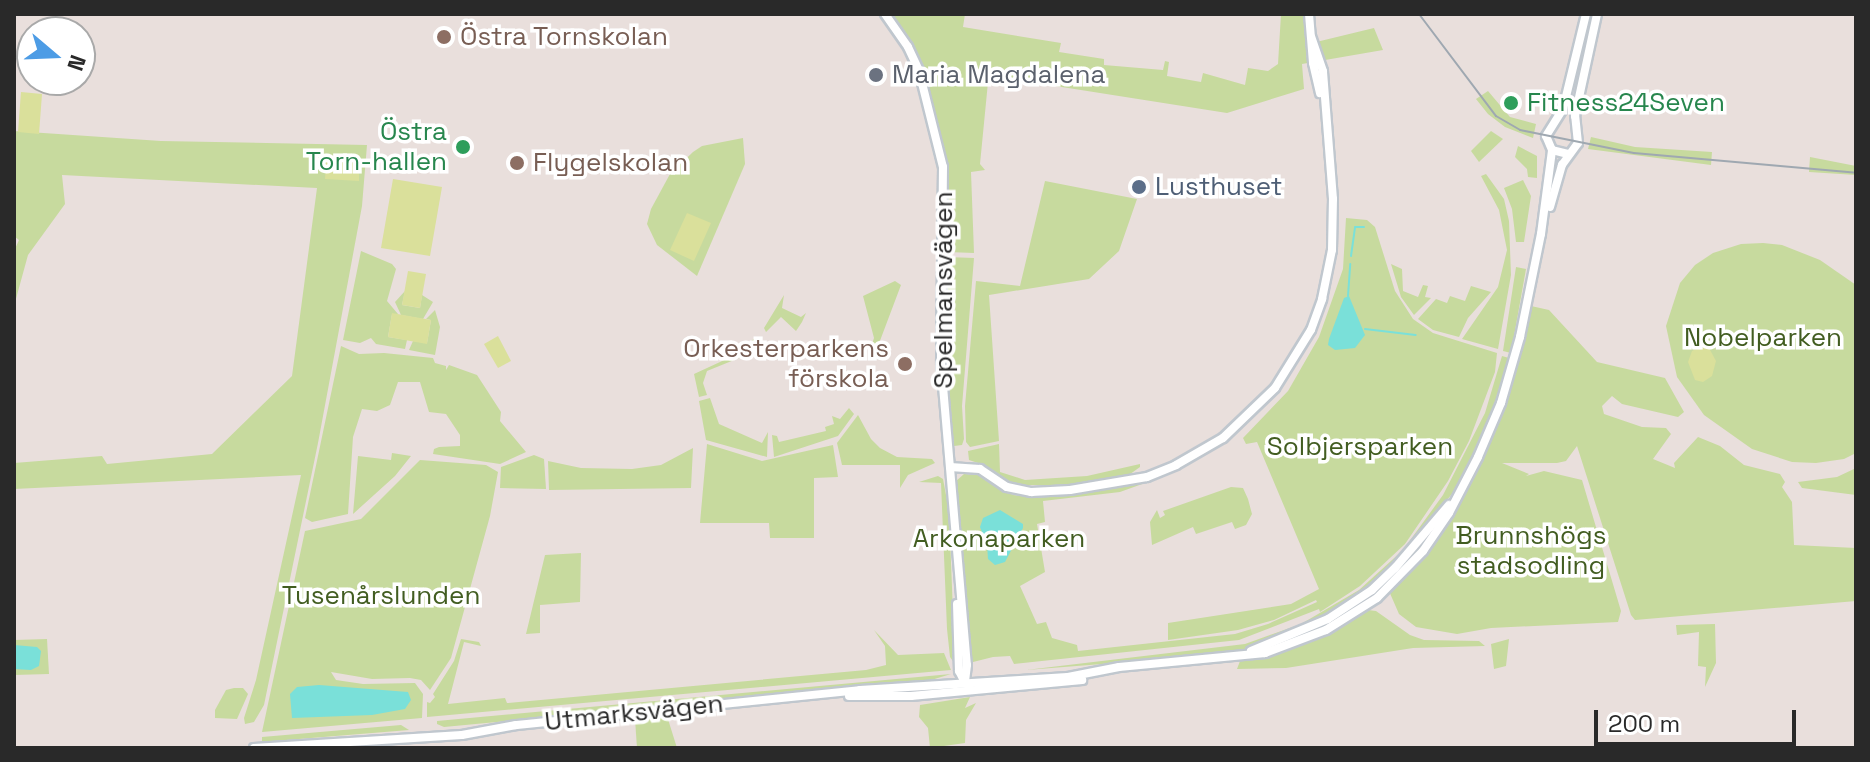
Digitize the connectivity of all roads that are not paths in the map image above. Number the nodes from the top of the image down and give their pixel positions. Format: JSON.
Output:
{"nodes":[{"id":1,"x":885,"y":14,"type":"edge"},
{"id":2,"x":1309,"y":14,"type":"edge"},
{"id":3,"x":1586,"y":14,"type":"edge"},
{"id":4,"x":1597,"y":14,"type":"edge"},
{"id":5,"x":1556,"y":123,"type":"junction"},
{"id":6,"x":1575,"y":127,"type":"junction"},
{"id":7,"x":1552,"y":150,"type":"junction"},
{"id":8,"x":1568,"y":154,"type":"junction"},
{"id":9,"x":1541,"y":234,"type":"junction"},
{"id":10,"x":950,"y":467,"type":"junction"},
{"id":11,"x":958,"y":579,"type":"junction"},
{"id":12,"x":1149,"y":665,"type":"junction"},
{"id":13,"x":959,"y":671,"type":"junction"},
{"id":14,"x":965,"y":682,"type":"junction"},
{"id":15,"x":936,"y":683,"type":"junction"},
{"id":16,"x":974,"y":692,"type":"junction"},
{"id":17,"x":825,"y":695,"type":"junction"},
{"id":18,"x":883,"y":697,"type":"junction"},
{"id":19,"x":254,"y":748,"type":"edge"}],
"edges":[{"from":1,"to":10,"type":"main road","name":"Spelmansvägen"},
{"from":2,"to":10,"type":"main road"},
{"from":3,"to":5,"type":"main road"},
{"from":4,"to":6,"type":"main road"},
{"from":5,"to":6,"type":"main road"},
{"from":5,"to":7,"type":"main road"},
{"from":6,"to":8,"type":"main road"},
{"from":7,"to":8,"type":"main road"},
{"from":7,"to":9,"type":"main road"},
{"from":8,"to":9,"type":"main road"},
{"from":9,"to":12,"type":"main road","name":"Utmarksvägen"},
{"from":10,"to":11,"type":"main road","name":"Spelmansvägen"},
{"from":11,"to":13,"type":"main road","name":"Spelmansvägen"},
{"from":11,"to":14,"type":"main road","name":"Spelmansvägen"},
{"from":12,"to":14,"type":"main road","name":"Utmarksvägen"},
{"from":12,"to":16,"type":"main road","name":"Utmarksvägen"},
{"from":13,"to":14,"type":"main road","name":"Spelmansvägen"},
{"from":13,"to":15,"type":"main road"},
{"from":14,"to":15,"type":"main road","name":"Utmarksvägen"},
{"from":14,"to":16,"type":"main road","name":"Spelmansvägen"},
{"from":14,"to":18,"type":"main road"},
{"from":15,"to":17,"type":"main road","name":"Utmarksvägen"},
{"from":16,"to":18,"type":"main road","name":"Utmarksvägen"},
{"from":17,"to":18,"type":"main road","name":"Utmarksvägen"},
{"from":17,"to":19,"type":"main road","name":"Utmarksvägen"}]}
